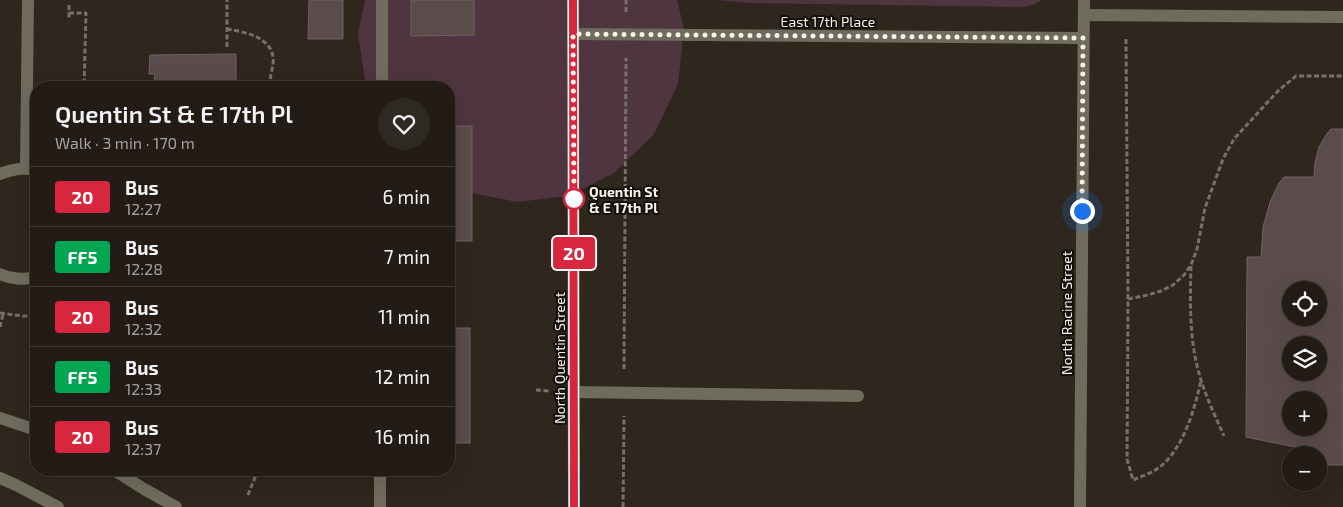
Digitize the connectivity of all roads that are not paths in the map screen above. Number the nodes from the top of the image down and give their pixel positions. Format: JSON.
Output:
{"nodes":[{"id":1,"x":28,"y":0,"type":"edge"},
{"id":2,"x":382,"y":0,"type":"edge"},
{"id":3,"x":574,"y":0,"type":"edge"},
{"id":4,"x":1084,"y":0,"type":"edge"},
{"id":5,"x":1084,"y":14,"type":"junction"},
{"id":6,"x":1343,"y":17,"type":"edge"},
{"id":7,"x":573,"y":34,"type":"junction"},
{"id":8,"x":1083,"y":38,"type":"junction"},
{"id":9,"x":382,"y":81,"type":"edge"},
{"id":10,"x":30,"y":113,"type":"edge"},
{"id":11,"x":30,"y":169,"type":"edge"},
{"id":12,"x":0,"y":174,"type":"edge"},
{"id":13,"x":0,"y":274,"type":"edge"},
{"id":14,"x":30,"y":279,"type":"edge"},
{"id":15,"x":574,"y":392,"type":"junction"},
{"id":16,"x":858,"y":396,"type":"dead end"},
{"id":17,"x":0,"y":418,"type":"edge"},
{"id":18,"x":30,"y":428,"type":"edge"},
{"id":19,"x":124,"y":476,"type":"edge"},
{"id":20,"x":380,"y":476,"type":"edge"},
{"id":21,"x":0,"y":478,"type":"edge"},
{"id":22,"x":58,"y":507,"type":"edge"},
{"id":23,"x":176,"y":507,"type":"edge"},
{"id":24,"x":380,"y":507,"type":"edge"},
{"id":25,"x":574,"y":507,"type":"edge"},
{"id":26,"x":1080,"y":507,"type":"edge"}],
"edges":[{"from":1,"to":10,"type":"street"},
{"from":2,"to":9,"type":"street"},
{"from":3,"to":7,"type":"street","name":"North Quentin Street"},
{"from":4,"to":5,"type":"street","name":"North Racine Street"},
{"from":5,"to":6,"type":"street"},
{"from":5,"to":8,"type":"street","name":"North Racine Street"},
{"from":7,"to":8,"type":"street","name":"East 17th Place"},
{"from":7,"to":15,"type":"street","name":"North Quentin Street"},
{"from":8,"to":26,"type":"street","name":"North Racine Street"},
{"from":11,"to":12,"type":"street"},
{"from":13,"to":14,"type":"street"},
{"from":15,"to":16,"type":"street"},
{"from":15,"to":25,"type":"street","name":"North Quentin Street"},
{"from":17,"to":18,"type":"street"},
{"from":19,"to":23,"type":"street"},
{"from":20,"to":24,"type":"street"},
{"from":21,"to":22,"type":"street"}]}
